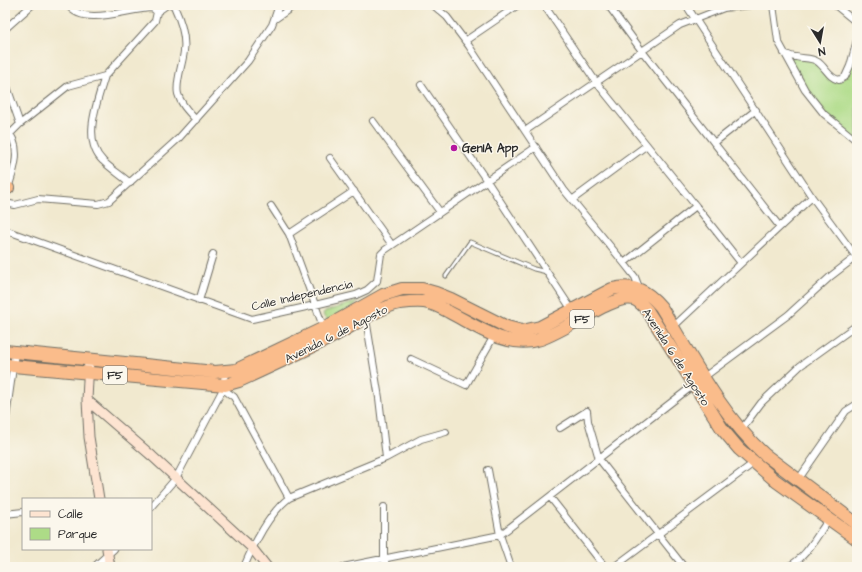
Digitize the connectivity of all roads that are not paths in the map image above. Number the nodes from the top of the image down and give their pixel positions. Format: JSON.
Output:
{"nodes":[{"id":1,"x":32,"y":5,"type":"edge"},
{"id":2,"x":68,"y":5,"type":"edge"},
{"id":3,"x":167,"y":5,"type":"edge"},
{"id":4,"x":172,"y":5,"type":"edge"},
{"id":5,"x":279,"y":5,"type":"edge"},
{"id":6,"x":295,"y":5,"type":"edge"},
{"id":7,"x":433,"y":5,"type":"edge"},
{"id":8,"x":518,"y":5,"type":"edge"},
{"id":9,"x":544,"y":5,"type":"edge"},
{"id":10,"x":608,"y":5,"type":"edge"},
{"id":11,"x":686,"y":5,"type":"edge"},
{"id":12,"x":751,"y":5,"type":"edge"},
{"id":13,"x":773,"y":5,"type":"edge"},
{"id":14,"x":835,"y":5,"type":"edge"},
{"id":15,"x":157,"y":12,"type":"junction"},
{"id":16,"x":274,"y":19,"type":"junction"},
{"id":17,"x":696,"y":19,"type":"junction"},
{"id":18,"x":857,"y":23,"type":"edge"},
{"id":19,"x":5,"y":29,"type":"edge"},
{"id":20,"x":857,"y":40,"type":"edge"},
{"id":21,"x":465,"y":41,"type":"junction"},
{"id":22,"x":642,"y":50,"type":"junction"},
{"id":23,"x":784,"y":54,"type":"junction"},
{"id":24,"x":105,"y":76,"type":"junction"},
{"id":25,"x":5,"y":81,"type":"edge"},
{"id":26,"x":596,"y":82,"type":"junction"},
{"id":27,"x":421,"y":85,"type":"dead end"},
{"id":28,"x":756,"y":110,"type":"junction"},
{"id":29,"x":196,"y":120,"type":"junction"},
{"id":30,"x":373,"y":121,"type":"dead end"},
{"id":31,"x":20,"y":124,"type":"junction"},
{"id":32,"x":5,"y":128,"type":"edge"},
{"id":33,"x":525,"y":131,"type":"junction"},
{"id":34,"x":10,"y":133,"type":"junction"},
{"id":35,"x":857,"y":141,"type":"edge"},
{"id":36,"x":714,"y":143,"type":"junction"},
{"id":37,"x":647,"y":145,"type":"junction"},
{"id":38,"x":536,"y":147,"type":"junction"},
{"id":39,"x":330,"y":158,"type":"dead end"},
{"id":40,"x":487,"y":180,"type":"junction"},
{"id":41,"x":130,"y":183,"type":"junction"},
{"id":42,"x":6,"y":190,"type":"edge"},
{"id":43,"x":354,"y":191,"type":"junction"},
{"id":44,"x":812,"y":197,"type":"junction"},
{"id":45,"x":572,"y":200,"type":"junction"},
{"id":46,"x":5,"y":203,"type":"edge"},
{"id":47,"x":271,"y":206,"type":"dead end"},
{"id":48,"x":696,"y":206,"type":"junction"},
{"id":49,"x":440,"y":212,"type":"junction"},
{"id":50,"x":780,"y":227,"type":"junction"},
{"id":51,"x":5,"y":230,"type":"edge"},
{"id":52,"x":288,"y":234,"type":"junction"},
{"id":53,"x":392,"y":245,"type":"junction"},
{"id":54,"x":213,"y":254,"type":"dead end"},
{"id":55,"x":857,"y":257,"type":"edge"},
{"id":56,"x":624,"y":263,"type":"junction"},
{"id":57,"x":741,"y":263,"type":"junction"},
{"id":58,"x":547,"y":272,"type":"junction"},
{"id":59,"x":446,"y":276,"type":"dead end"},
{"id":60,"x":640,"y":290,"type":"junction"},
{"id":61,"x":439,"y":294,"type":"junction"},
{"id":62,"x":628,"y":299,"type":"junction"},
{"id":63,"x":199,"y":301,"type":"junction"},
{"id":64,"x":658,"y":304,"type":"junction"},
{"id":65,"x":315,"y":305,"type":"junction"},
{"id":66,"x":434,"y":305,"type":"junction"},
{"id":67,"x":572,"y":310,"type":"junction"},
{"id":68,"x":648,"y":311,"type":"junction"},
{"id":69,"x":366,"y":319,"type":"junction"},
{"id":70,"x":857,"y":325,"type":"edge"},
{"id":71,"x":673,"y":327,"type":"junction"},
{"id":72,"x":326,"y":333,"type":"junction"},
{"id":73,"x":494,"y":336,"type":"junction"},
{"id":74,"x":522,"y":336,"type":"junction"},
{"id":75,"x":10,"y":352,"type":"edge"},
{"id":76,"x":411,"y":359,"type":"dead end"},
{"id":77,"x":89,"y":360,"type":"junction"},
{"id":78,"x":9,"y":365,"type":"edge"},
{"id":79,"x":224,"y":372,"type":"junction"},
{"id":80,"x":88,"y":373,"type":"junction"},
{"id":81,"x":704,"y":377,"type":"junction"},
{"id":82,"x":694,"y":385,"type":"junction"},
{"id":83,"x":224,"y":387,"type":"junction"},
{"id":84,"x":87,"y":400,"type":"junction"},
{"id":85,"x":857,"y":404,"type":"edge"},
{"id":86,"x":5,"y":425,"type":"edge"},
{"id":87,"x":560,"y":428,"type":"dead end"},
{"id":88,"x":741,"y":430,"type":"junction"},
{"id":89,"x":446,"y":432,"type":"dead end"},
{"id":90,"x":764,"y":454,"type":"junction"},
{"id":91,"x":386,"y":458,"type":"junction"},
{"id":92,"x":599,"y":459,"type":"junction"},
{"id":93,"x":754,"y":463,"type":"junction"},
{"id":94,"x":488,"y":470,"type":"dead end"},
{"id":95,"x":176,"y":478,"type":"junction"},
{"id":96,"x":798,"y":480,"type":"junction"},
{"id":97,"x":550,"y":497,"type":"junction"},
{"id":98,"x":99,"y":498,"type":"edge"},
{"id":99,"x":289,"y":498,"type":"junction"},
{"id":100,"x":152,"y":506,"type":"edge"},
{"id":101,"x":384,"y":507,"type":"dead end"},
{"id":102,"x":22,"y":512,"type":"edge"},
{"id":103,"x":5,"y":514,"type":"edge"},
{"id":104,"x":829,"y":519,"type":"junction"},
{"id":105,"x":855,"y":519,"type":"edge"},
{"id":106,"x":500,"y":535,"type":"junction"},
{"id":107,"x":659,"y":535,"type":"junction"},
{"id":108,"x":857,"y":539,"type":"edge"},
{"id":109,"x":252,"y":548,"type":"junction"},
{"id":110,"x":110,"y":551,"type":"edge"},
{"id":111,"x":384,"y":558,"type":"junction"},
{"id":112,"x":94,"y":567,"type":"edge"},
{"id":113,"x":110,"y":567,"type":"edge"},
{"id":114,"x":244,"y":567,"type":"edge"},
{"id":115,"x":267,"y":567,"type":"edge"},
{"id":116,"x":343,"y":567,"type":"edge"},
{"id":117,"x":387,"y":567,"type":"edge"},
{"id":118,"x":511,"y":567,"type":"edge"},
{"id":119,"x":605,"y":567,"type":"edge"},
{"id":120,"x":614,"y":567,"type":"edge"},
{"id":121,"x":684,"y":567,"type":"edge"},
{"id":122,"x":787,"y":567,"type":"edge"}],
"edges":[{"from":1,"to":19,"type":"street"},
{"from":2,"to":15,"type":"street"},
{"from":3,"to":15,"type":"street"},
{"from":4,"to":29,"type":"street"},
{"from":5,"to":16,"type":"street"},
{"from":6,"to":16,"type":"street"},
{"from":7,"to":21,"type":"street"},
{"from":8,"to":21,"type":"street"},
{"from":9,"to":26,"type":"street"},
{"from":10,"to":22,"type":"street"},
{"from":11,"to":17,"type":"street"},
{"from":12,"to":17,"type":"street"},
{"from":13,"to":23,"type":"street"},
{"from":14,"to":18,"type":"street"},
{"from":15,"to":24,"type":"street"},
{"from":16,"to":29,"type":"street"},
{"from":17,"to":22,"type":"street"},
{"from":17,"to":28,"type":"street"},
{"from":20,"to":23,"type":"street"},
{"from":21,"to":33,"type":"street"},
{"from":22,"to":26,"type":"street"},
{"from":22,"to":36,"type":"street"},
{"from":23,"to":35,"type":"street"},
{"from":24,"to":31,"type":"street"},
{"from":24,"to":41,"type":"street"},
{"from":25,"to":31,"type":"street"},
{"from":26,"to":33,"type":"street"},
{"from":26,"to":37,"type":"street"},
{"from":27,"to":40,"type":"street"},
{"from":28,"to":36,"type":"street"},
{"from":28,"to":44,"type":"street"},
{"from":29,"to":41,"type":"street"},
{"from":30,"to":49,"type":"street"},
{"from":31,"to":34,"type":"street"},
{"from":32,"to":34,"type":"street"},
{"from":33,"to":38,"type":"street"},
{"from":34,"to":42,"type":"street"},
{"from":36,"to":50,"type":"street"},
{"from":37,"to":45,"type":"street"},
{"from":37,"to":48,"type":"street"},
{"from":38,"to":40,"type":"street","name":"Calle Independencia"},
{"from":38,"to":45,"type":"street"},
{"from":39,"to":43,"type":"street"},
{"from":40,"to":49,"type":"street","name":"Calle Independencia"},
{"from":40,"to":58,"type":"street"},
{"from":41,"to":46,"type":"street"},
{"from":43,"to":52,"type":"street"},
{"from":43,"to":53,"type":"street"},
{"from":44,"to":50,"type":"street"},
{"from":44,"to":55,"type":"street"},
{"from":45,"to":56,"type":"street"},
{"from":47,"to":52,"type":"street"},
{"from":48,"to":56,"type":"street"},
{"from":48,"to":57,"type":"street"},
{"from":49,"to":53,"type":"street","name":"Calle Independencia"},
{"from":50,"to":57,"type":"street"},
{"from":51,"to":63,"type":"street","name":"Calle Independencia"},
{"from":52,"to":65,"type":"street"},
{"from":53,"to":65,"type":"street","name":"Calle Independencia"},
{"from":54,"to":63,"type":"street"},
{"from":55,"to":81,"type":"street"},
{"from":56,"to":60,"type":"street"},
{"from":57,"to":71,"type":"street"},
{"from":58,"to":59,"type":"lane"},
{"from":58,"to":67,"type":"street"},
{"from":60,"to":62,"type":"highway"},
{"from":60,"to":64,"type":"highway","name":"Avenida 6 de Agosto","number":"F5"},
{"from":60,"to":67,"type":"highway","name":"Avenida 6 de Agosto","number":"F5"},
{"from":61,"to":66,"type":"highway"},
{"from":61,"to":72,"type":"highway","name":"Avenida 6 de Agosto","number":"F5"},
{"from":61,"to":74,"type":"highway","name":"Avenida 6 de Agosto","number":"F5"},
{"from":62,"to":68,"type":"highway","name":"Avenida 6 de Agosto"},
{"from":62,"to":74,"type":"highway","name":"Avenida 6 de Agosto","number":"F5"},
{"from":63,"to":65,"type":"street","name":"Calle Independencia"},
{"from":64,"to":68,"type":"highway"},
{"from":64,"to":71,"type":"highway","name":"Avenida 6 de Agosto","number":"F5"},
{"from":65,"to":72,"type":"street"},
{"from":66,"to":69,"type":"highway","name":"Avenida 6 de Agosto","number":"F5"},
{"from":66,"to":73,"type":"highway","name":"Avenida 6 de Agosto","number":"F5"},
{"from":67,"to":74,"type":"highway","name":"Avenida 6 de Agosto","number":"F5"},
{"from":68,"to":82,"type":"highway","name":"Avenida 6 de Agosto"},
{"from":69,"to":72,"type":"highway","name":"Avenida 6 de Agosto","number":"F5"},
{"from":69,"to":91,"type":"street"},
{"from":70,"to":88,"type":"street"},
{"from":71,"to":81,"type":"highway","name":"Avenida 6 de Agosto","number":"F5"},
{"from":72,"to":79,"type":"highway","name":"Avenida 6 de Agosto","number":"F5"},
{"from":72,"to":83,"type":"highway","name":"Avenida 6 de Agosto","number":"F5"},
{"from":73,"to":74,"type":"highway","name":"Avenida 6 de Agosto","number":"F5"},
{"from":73,"to":76,"type":"street"},
{"from":75,"to":77,"type":"highway","name":"Avenida 6 de Agosto","number":"F5"},
{"from":75,"to":78,"type":"street"},
{"from":77,"to":79,"type":"highway","name":"Avenida 6 de Agosto","number":"F5"},
{"from":77,"to":80,"type":"street"},
{"from":78,"to":80,"type":"highway","name":"Avenida 6 de Agosto","number":"F5"},
{"from":78,"to":86,"type":"street"},
{"from":79,"to":83,"type":"street"},
{"from":80,"to":83,"type":"highway","name":"Avenida 6 de Agosto","number":"F5"},
{"from":80,"to":84,"type":"street"},
{"from":81,"to":82,"type":"street"},
{"from":81,"to":88,"type":"highway","name":"Avenida 6 de Agosto","number":"F5"},
{"from":82,"to":92,"type":"street"},
{"from":82,"to":93,"type":"highway","name":"Avenida 6 de Agosto"},
{"from":83,"to":95,"type":"street"},
{"from":83,"to":99,"type":"street"},
{"from":84,"to":95,"type":"street"},
{"from":84,"to":98,"type":"street"},
{"from":85,"to":96,"type":"street"},
{"from":87,"to":92,"type":"street"},
{"from":88,"to":90,"type":"highway","name":"Avenida 6 de Agosto","number":"F5"},
{"from":89,"to":91,"type":"street"},
{"from":90,"to":93,"type":"street"},
{"from":90,"to":96,"type":"highway","name":"Avenida 6 de Agosto","number":"F5"},
{"from":91,"to":99,"type":"street"},
{"from":92,"to":97,"type":"street"},
{"from":92,"to":107,"type":"street"},
{"from":93,"to":104,"type":"highway","name":"Avenida 6 de Agosto"},
{"from":93,"to":107,"type":"street"},
{"from":94,"to":106,"type":"street"},
{"from":95,"to":100,"type":"street"},
{"from":95,"to":109,"type":"street"},
{"from":96,"to":105,"type":"highway","name":"Avenida 6 de Agosto","number":"F5"},
{"from":97,"to":106,"type":"street"},
{"from":97,"to":119,"type":"street"},
{"from":99,"to":109,"type":"street"},
{"from":101,"to":111,"type":"street"},
{"from":102,"to":103,"type":"street"},
{"from":104,"to":108,"type":"highway","name":"Avenida 6 de Agosto"},
{"from":104,"to":122,"type":"street"},
{"from":106,"to":111,"type":"street"},
{"from":106,"to":118,"type":"street"},
{"from":107,"to":120,"type":"street"},
{"from":107,"to":121,"type":"street"},
{"from":109,"to":114,"type":"street"},
{"from":109,"to":115,"type":"street"},
{"from":110,"to":112,"type":"street"},
{"from":110,"to":113,"type":"street"},
{"from":111,"to":116,"type":"street"},
{"from":111,"to":117,"type":"street"}]}
